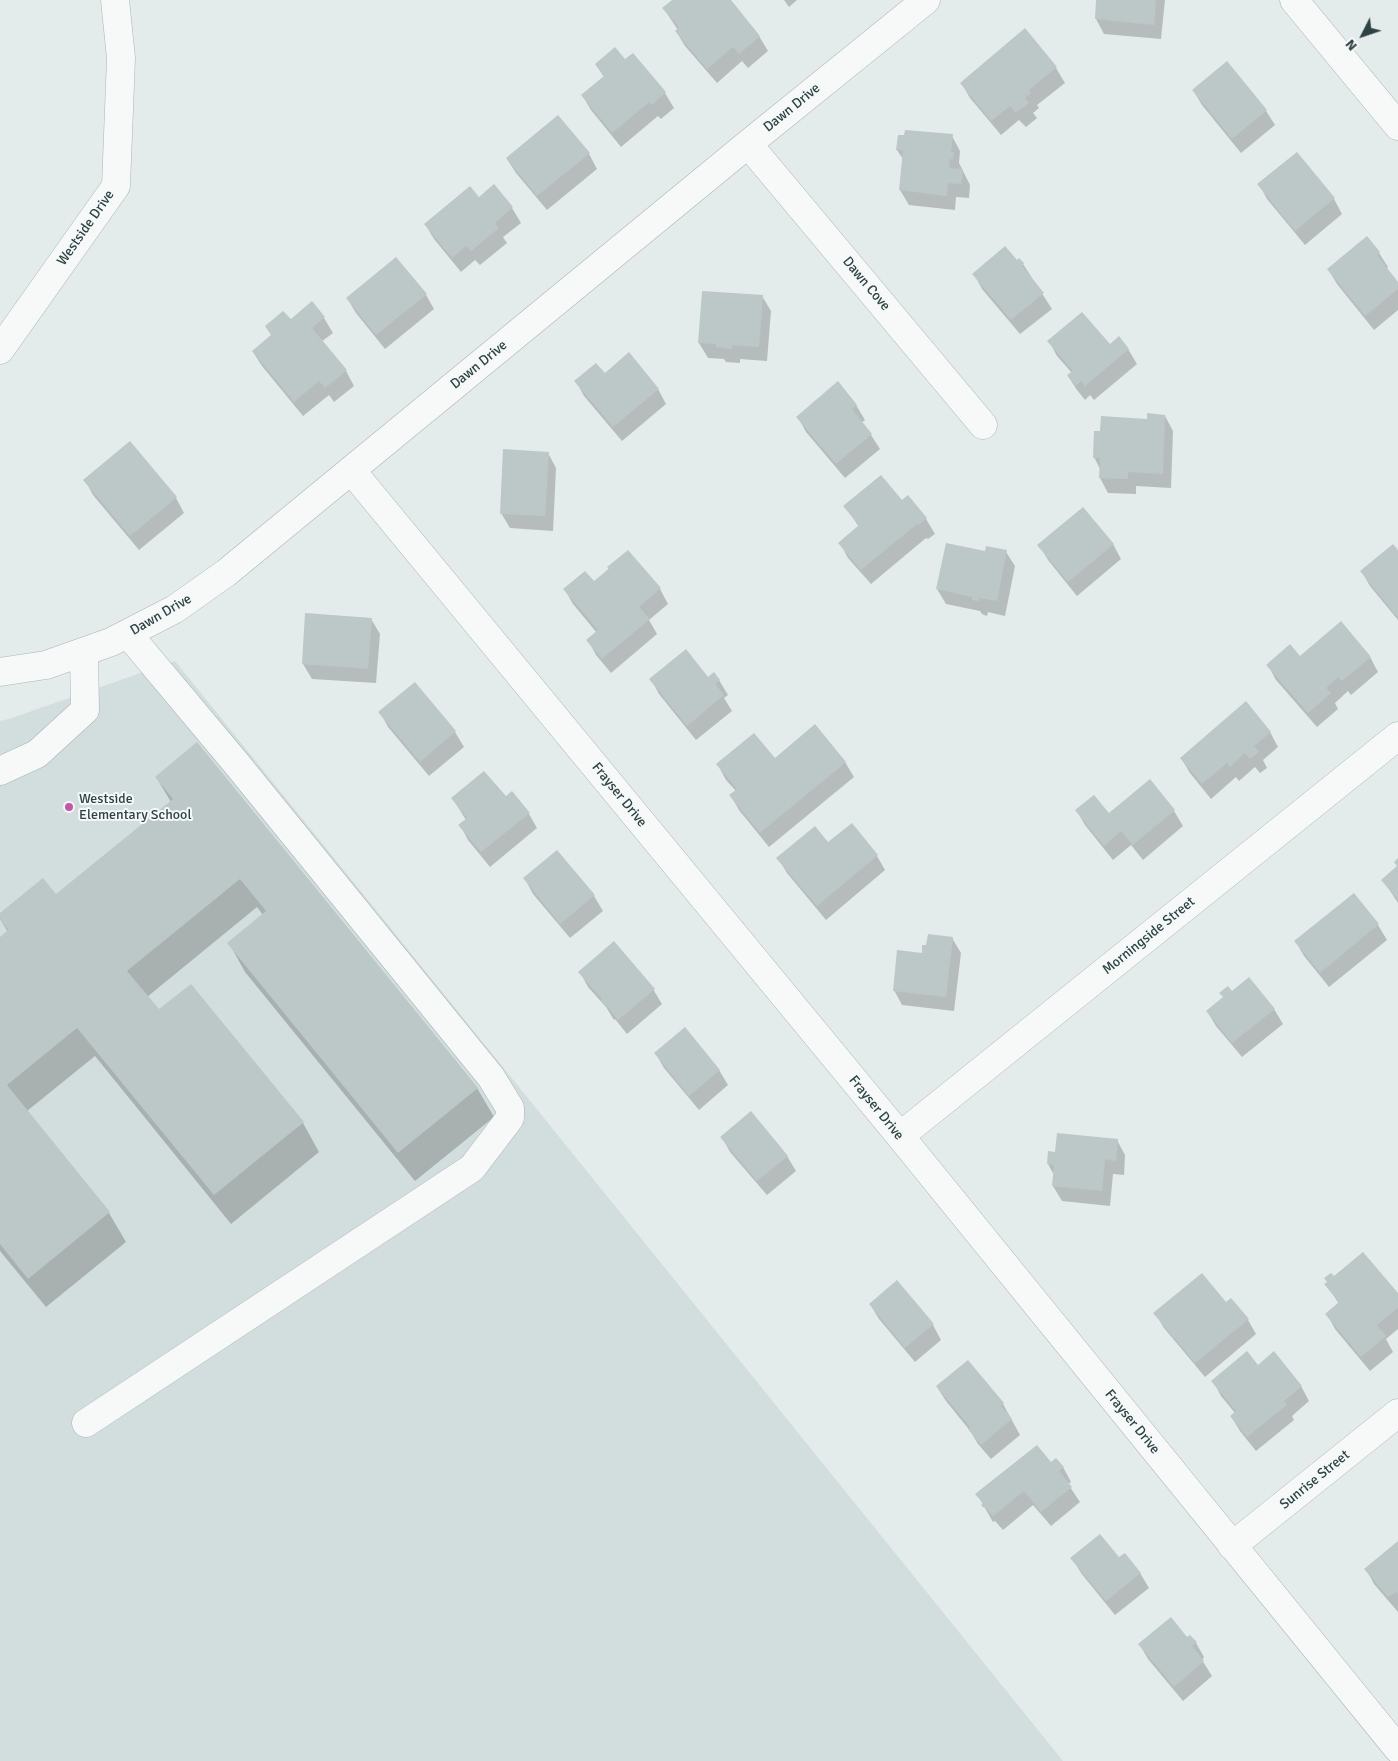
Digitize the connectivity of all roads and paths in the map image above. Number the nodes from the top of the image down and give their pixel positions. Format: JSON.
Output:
{"nodes":[{"id":1,"x":115,"y":0,"type":"edge"},
{"id":2,"x":926,"y":0,"type":"edge"},
{"id":3,"x":1294,"y":0,"type":"edge"},
{"id":4,"x":1398,"y":126,"type":"edge"},
{"id":5,"x":748,"y":144,"type":"junction"},
{"id":6,"x":0,"y":350,"type":"edge"},
{"id":7,"x":983,"y":425,"type":"dead end"},
{"id":8,"x":351,"y":470,"type":"junction"},
{"id":9,"x":128,"y":634,"type":"junction"},
{"id":10,"x":84,"y":652,"type":"junction"},
{"id":11,"x":0,"y":672,"type":"edge"},
{"id":12,"x":1398,"y":736,"type":"edge"},
{"id":13,"x":0,"y":771,"type":"edge"},
{"id":14,"x":900,"y":1136,"type":"junction"},
{"id":15,"x":1398,"y":1413,"type":"edge"},
{"id":16,"x":86,"y":1423,"type":"dead end"},
{"id":17,"x":1232,"y":1546,"type":"junction"},
{"id":18,"x":1398,"y":1749,"type":"edge"}],
"edges":[{"from":1,"to":6,"type":"street","name":"Westside Drive"},
{"from":2,"to":5,"type":"street","name":"Dawn Drive"},
{"from":3,"to":4,"type":"street"},
{"from":5,"to":7,"type":"street","name":"Dawn Cove"},
{"from":5,"to":8,"type":"street","name":"Dawn Drive"},
{"from":8,"to":9,"type":"street","name":"Dawn Drive"},
{"from":8,"to":14,"type":"street","name":"Frayser Drive"},
{"from":9,"to":10,"type":"street","name":"Dawn Drive"},
{"from":9,"to":16,"type":"street"},
{"from":10,"to":11,"type":"street","name":"Dawn Drive"},
{"from":10,"to":13,"type":"street"},
{"from":12,"to":14,"type":"street","name":"Morningside Street"},
{"from":14,"to":17,"type":"street","name":"Frayser Drive"},
{"from":15,"to":17,"type":"street","name":"Sunrise Street"},
{"from":17,"to":18,"type":"street","name":"Frayser Drive"}]}
